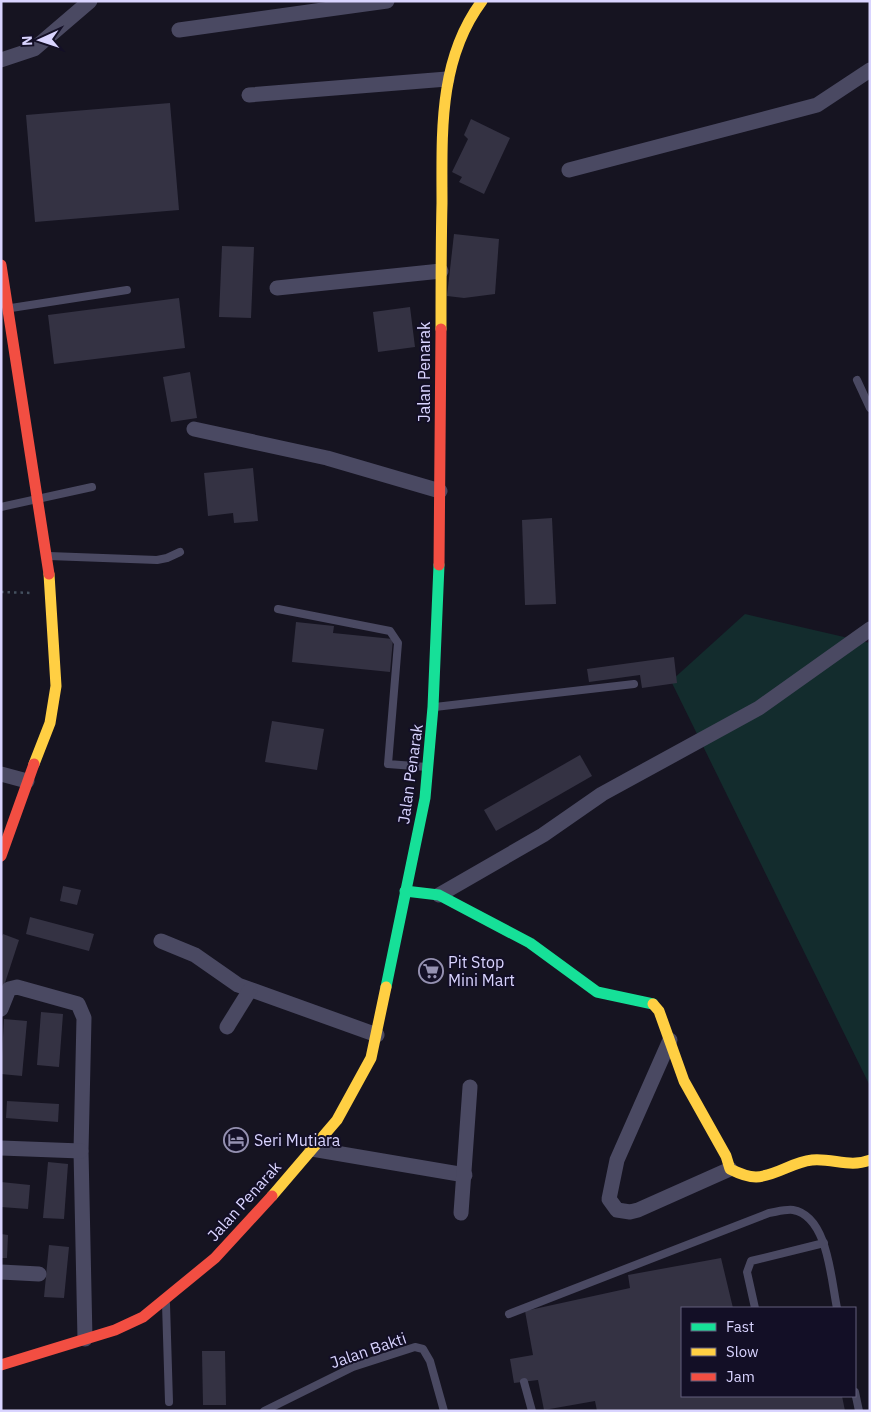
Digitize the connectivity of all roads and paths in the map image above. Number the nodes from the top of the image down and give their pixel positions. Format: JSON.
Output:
{"nodes":[{"id":1,"x":90,"y":1,"type":"edge"},
{"id":2,"x":387,"y":1,"type":"edge"},
{"id":3,"x":482,"y":1,"type":"edge"},
{"id":4,"x":179,"y":30,"type":"dead end"},
{"id":5,"x":1,"y":60,"type":"edge"},
{"id":6,"x":870,"y":70,"type":"edge"},
{"id":7,"x":447,"y":79,"type":"junction"},
{"id":8,"x":250,"y":95,"type":"dead end"},
{"id":9,"x":568,"y":170,"type":"dead end"},
{"id":10,"x":1,"y":265,"type":"edge"},
{"id":11,"x":441,"y":271,"type":"junction"},
{"id":12,"x":277,"y":288,"type":"dead end"},
{"id":13,"x":127,"y":290,"type":"dead end"},
{"id":14,"x":8,"y":309,"type":"junction"},
{"id":15,"x":857,"y":380,"type":"dead end"},
{"id":16,"x":870,"y":408,"type":"edge"},
{"id":17,"x":194,"y":429,"type":"dead end"},
{"id":18,"x":92,"y":486,"type":"dead end"},
{"id":19,"x":440,"y":491,"type":"junction"},
{"id":20,"x":40,"y":500,"type":"junction"},
{"id":21,"x":1,"y":507,"type":"edge"},
{"id":22,"x":180,"y":552,"type":"dead end"},
{"id":23,"x":48,"y":556,"type":"junction"},
{"id":24,"x":1,"y":592,"type":"edge"},
{"id":25,"x":49,"y":593,"type":"junction"},
{"id":26,"x":278,"y":609,"type":"dead end"},
{"id":27,"x":870,"y":629,"type":"edge"},
{"id":28,"x":634,"y":684,"type":"dead end"},
{"id":29,"x":435,"y":707,"type":"junction"},
{"id":30,"x":429,"y":767,"type":"junction"},
{"id":31,"x":1,"y":774,"type":"edge"},
{"id":32,"x":27,"y":782,"type":"junction"},
{"id":33,"x":1,"y":856,"type":"edge"},
{"id":34,"x":405,"y":891,"type":"junction"},
{"id":35,"x":439,"y":895,"type":"junction"},
{"id":36,"x":161,"y":941,"type":"dead end"},
{"id":37,"x":250,"y":990,"type":"junction"},
{"id":38,"x":1,"y":1009,"type":"edge"},
{"id":39,"x":227,"y":1027,"type":"dead end"},
{"id":40,"x":376,"y":1035,"type":"junction"},
{"id":41,"x":670,"y":1040,"type":"junction"},
{"id":42,"x":470,"y":1087,"type":"dead end"},
{"id":43,"x":1,"y":1148,"type":"edge"},
{"id":44,"x":312,"y":1149,"type":"junction"},
{"id":45,"x":81,"y":1151,"type":"junction"},
{"id":46,"x":870,"y":1160,"type":"edge"},
{"id":47,"x":730,"y":1169,"type":"junction"},
{"id":48,"x":465,"y":1175,"type":"junction"},
{"id":49,"x":461,"y":1213,"type":"dead end"},
{"id":50,"x":824,"y":1243,"type":"junction"},
{"id":51,"x":1,"y":1272,"type":"edge"},
{"id":52,"x":39,"y":1274,"type":"dead end"},
{"id":53,"x":166,"y":1300,"type":"junction"},
{"id":54,"x":755,"y":1307,"type":"edge"},
{"id":55,"x":837,"y":1307,"type":"edge"},
{"id":56,"x":508,"y":1314,"type":"dead end"},
{"id":57,"x":85,"y":1339,"type":"junction"},
{"id":58,"x":1,"y":1365,"type":"edge"},
{"id":59,"x":524,"y":1382,"type":"dead end"},
{"id":60,"x":856,"y":1397,"type":"edge"},
{"id":61,"x":169,"y":1402,"type":"dead end"},
{"id":62,"x":264,"y":1411,"type":"edge"},
{"id":63,"x":444,"y":1411,"type":"edge"},
{"id":64,"x":532,"y":1411,"type":"edge"},
{"id":65,"x":859,"y":1411,"type":"edge"}],
"edges":[{"from":1,"to":5,"type":"street"},
{"from":2,"to":4,"type":"street"},
{"from":3,"to":7,"type":"street","name":"Jalan Penarak"},
{"from":6,"to":9,"type":"street"},
{"from":7,"to":8,"type":"street"},
{"from":7,"to":11,"type":"street","name":"Jalan Penarak"},
{"from":10,"to":14,"type":"street"},
{"from":11,"to":12,"type":"street"},
{"from":11,"to":19,"type":"street","name":"Jalan Penarak"},
{"from":13,"to":14,"type":"lane"},
{"from":14,"to":20,"type":"street"},
{"from":15,"to":16,"type":"lane"},
{"from":17,"to":19,"type":"street"},
{"from":18,"to":20,"type":"lane"},
{"from":19,"to":29,"type":"street","name":"Jalan Penarak"},
{"from":20,"to":21,"type":"lane"},
{"from":20,"to":23,"type":"street"},
{"from":22,"to":23,"type":"lane"},
{"from":23,"to":25,"type":"street"},
{"from":24,"to":25,"type":"path"},
{"from":25,"to":32,"type":"street"},
{"from":26,"to":30,"type":"lane"},
{"from":27,"to":35,"type":"street"},
{"from":28,"to":29,"type":"lane"},
{"from":29,"to":30,"type":"street","name":"Jalan Penarak"},
{"from":30,"to":34,"type":"street","name":"Jalan Penarak"},
{"from":31,"to":32,"type":"street"},
{"from":32,"to":33,"type":"street"},
{"from":34,"to":35,"type":"street"},
{"from":34,"to":40,"type":"street","name":"Jalan Penarak"},
{"from":35,"to":41,"type":"street"},
{"from":36,"to":37,"type":"street"},
{"from":37,"to":39,"type":"street"},
{"from":37,"to":40,"type":"street"},
{"from":38,"to":45,"type":"street"},
{"from":40,"to":44,"type":"street","name":"Jalan Penarak"},
{"from":41,"to":47,"type":"street"},
{"from":41,"to":47,"type":"street"},
{"from":42,"to":48,"type":"street"},
{"from":43,"to":45,"type":"street"},
{"from":44,"to":48,"type":"street"},
{"from":44,"to":53,"type":"street","name":"Jalan Penarak"},
{"from":45,"to":57,"type":"street"},
{"from":46,"to":47,"type":"street"},
{"from":48,"to":49,"type":"street"},
{"from":50,"to":54,"type":"lane"},
{"from":50,"to":55,"type":"lane"},
{"from":50,"to":56,"type":"lane"},
{"from":51,"to":52,"type":"street"},
{"from":53,"to":57,"type":"street","name":"Jalan Penarak"},
{"from":53,"to":61,"type":"lane"},
{"from":57,"to":58,"type":"street","name":"Jalan Penarak"},
{"from":59,"to":64,"type":"lane"},
{"from":60,"to":65,"type":"lane"},
{"from":62,"to":63,"type":"lane","name":"Jalan Bakti"}]}
